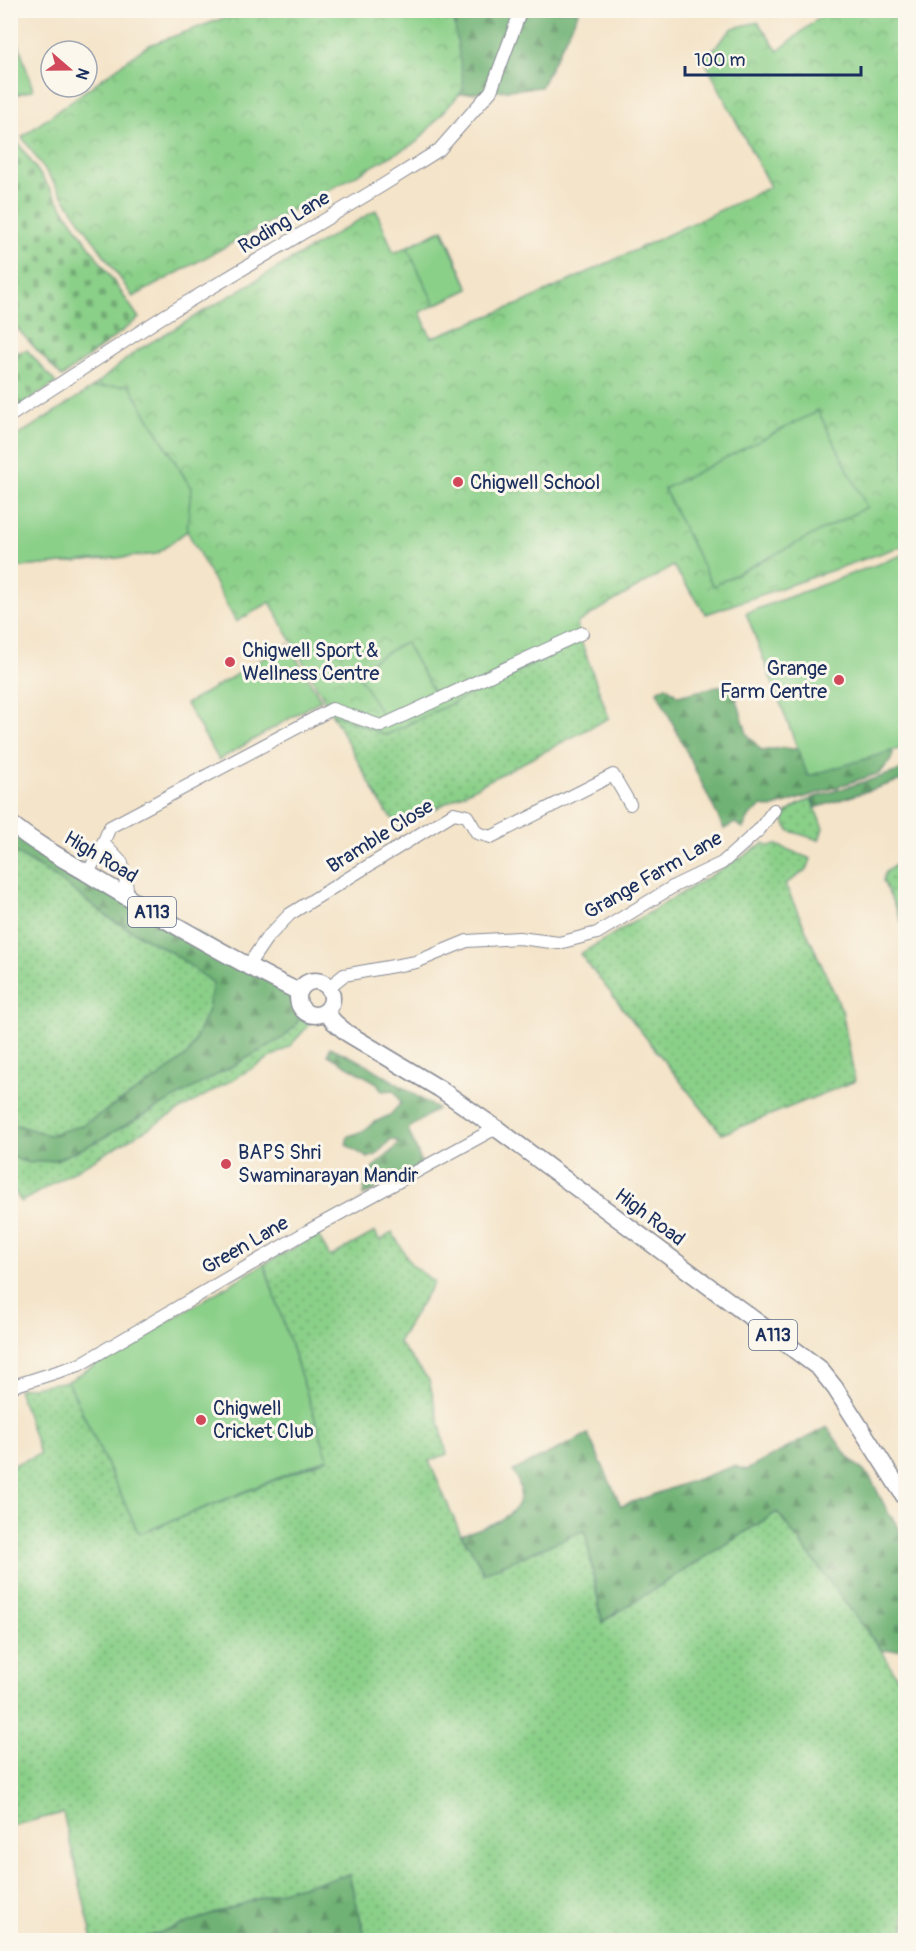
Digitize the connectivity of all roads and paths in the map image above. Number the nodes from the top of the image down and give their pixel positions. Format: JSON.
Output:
{"nodes":[{"id":1,"x":521,"y":10,"type":"edge"},
{"id":2,"x":10,"y":416,"type":"edge"},
{"id":3,"x":582,"y":633,"type":"dead end"},
{"id":4,"x":630,"y":804,"type":"dead end"},
{"id":5,"x":774,"y":810,"type":"dead end"},
{"id":6,"x":11,"y":823,"type":"edge"},
{"id":7,"x":103,"y":843,"type":"junction"},
{"id":8,"x":88,"y":873,"type":"junction"},
{"id":9,"x":129,"y":898,"type":"junction"},
{"id":10,"x":247,"y":967,"type":"junction"},
{"id":11,"x":329,"y":987,"type":"junction"},
{"id":12,"x":299,"y":992,"type":"junction"},
{"id":13,"x":326,"y":1012,"type":"junction"},
{"id":14,"x":496,"y":1128,"type":"junction"},
{"id":15,"x":10,"y":1387,"type":"edge"},
{"id":16,"x":906,"y":1499,"type":"edge"}],
"edges":[{"from":1,"to":2,"type":"street","name":"Roding Lane"},
{"from":3,"to":7,"type":"street"},
{"from":4,"to":10,"type":"street","name":"Bramble Close"},
{"from":5,"to":11,"type":"street","name":"Grange Farm Lane"},
{"from":6,"to":8,"type":"main road","name":"High Road","number":"A113"},
{"from":7,"to":8,"type":"street"},
{"from":7,"to":9,"type":"street"},
{"from":8,"to":9,"type":"main road","name":"High Road","number":"A113"},
{"from":9,"to":10,"type":"main road","name":"High Road","number":"A113"},
{"from":10,"to":12,"type":"main road","name":"High Road","number":"A113"},
{"from":11,"to":12,"type":"main road"},
{"from":11,"to":13,"type":"main road"},
{"from":12,"to":13,"type":"main road"},
{"from":13,"to":14,"type":"main road","name":"High Road","number":"A113"},
{"from":14,"to":15,"type":"street","name":"Green Lane"},
{"from":14,"to":16,"type":"main road","name":"High Road","number":"A113"}]}
